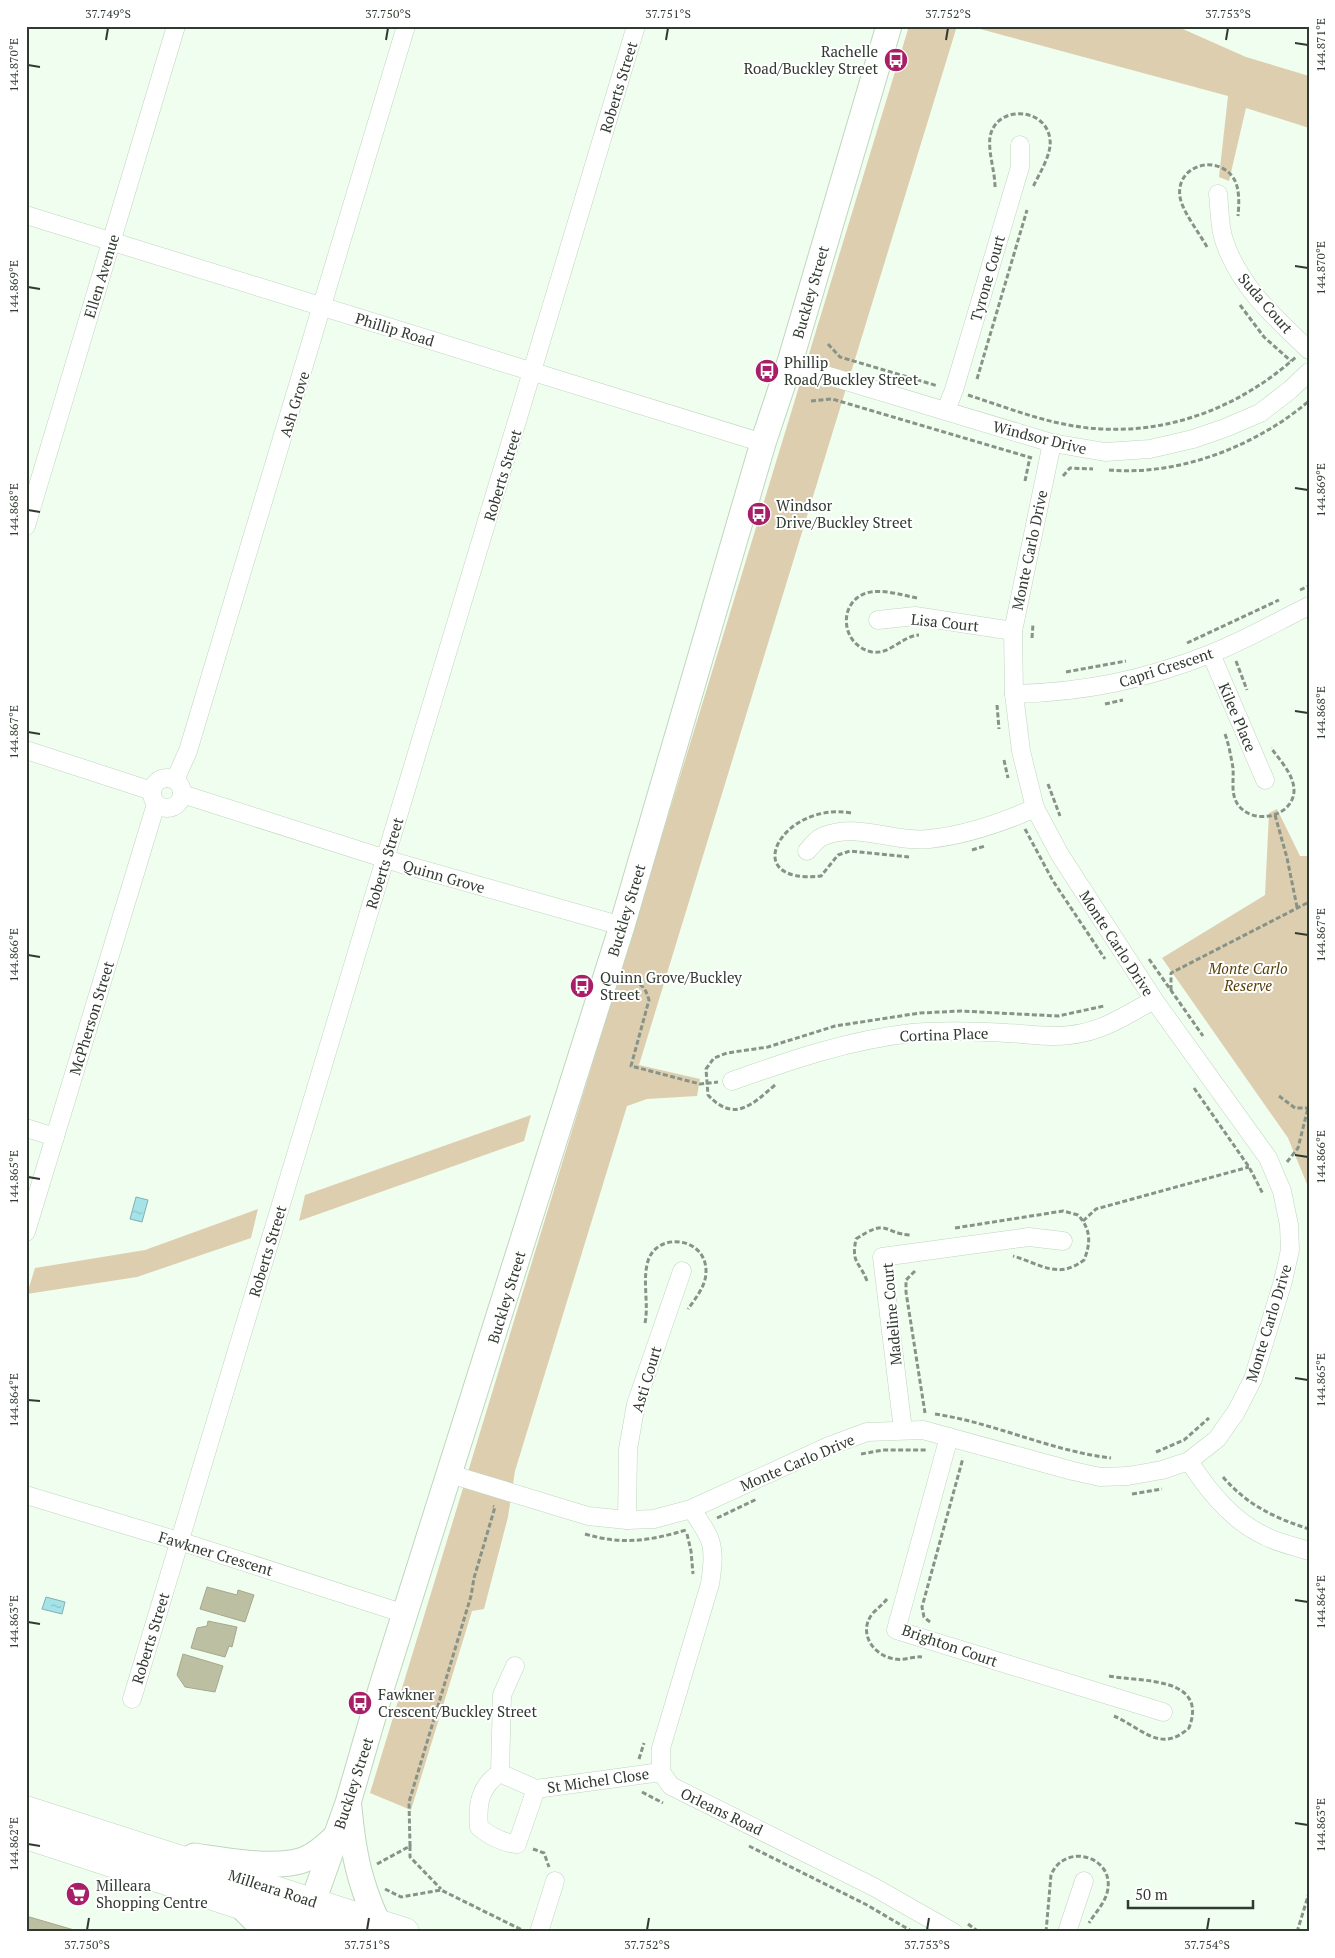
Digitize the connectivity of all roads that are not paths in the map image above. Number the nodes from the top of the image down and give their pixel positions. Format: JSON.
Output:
{"nodes":[{"id":1,"x":176,"y":26,"type":"edge"},
{"id":2,"x":406,"y":26,"type":"edge"},
{"id":3,"x":636,"y":26,"type":"edge"},
{"id":4,"x":889,"y":26,"type":"edge"},
{"id":5,"x":1020,"y":145,"type":"dead end"},
{"id":6,"x":1218,"y":194,"type":"dead end"},
{"id":7,"x":26,"y":215,"type":"edge"},
{"id":8,"x":111,"y":242,"type":"junction"},
{"id":9,"x":323,"y":307,"type":"junction"},
{"id":10,"x":1308,"y":349,"type":"edge"},
{"id":11,"x":790,"y":362,"type":"junction"},
{"id":12,"x":533,"y":372,"type":"junction"},
{"id":13,"x":1309,"y":372,"type":"edge"},
{"id":14,"x":946,"y":410,"type":"junction"},
{"id":15,"x":1052,"y":442,"type":"junction"},
{"id":16,"x":763,"y":443,"type":"junction"},
{"id":17,"x":26,"y":526,"type":"edge"},
{"id":18,"x":1309,"y":606,"type":"edge"},
{"id":19,"x":878,"y":620,"type":"dead end"},
{"id":20,"x":1013,"y":631,"type":"junction"},
{"id":21,"x":1211,"y":654,"type":"junction"},
{"id":22,"x":1014,"y":694,"type":"junction"},
{"id":23,"x":26,"y":750,"type":"edge"},
{"id":24,"x":1265,"y":780,"type":"dead end"},
{"id":25,"x":179,"y":787,"type":"junction"},
{"id":26,"x":154,"y":797,"type":"junction"},
{"id":27,"x":1036,"y":808,"type":"junction"},
{"id":28,"x":807,"y":851,"type":"dead end"},
{"id":29,"x":385,"y":859,"type":"junction"},
{"id":30,"x":622,"y":926,"type":"junction"},
{"id":31,"x":1154,"y":1000,"type":"junction"},
{"id":32,"x":732,"y":1081,"type":"road end"},
{"id":33,"x":26,"y":1128,"type":"edge"},
{"id":34,"x":55,"y":1137,"type":"junction"},
{"id":35,"x":26,"y":1232,"type":"edge"},
{"id":36,"x":1063,"y":1241,"type":"dead end"},
{"id":37,"x":682,"y":1271,"type":"dead end"},
{"id":38,"x":903,"y":1430,"type":"junction"},
{"id":39,"x":947,"y":1443,"type":"junction"},
{"id":40,"x":1193,"y":1467,"type":"junction"},
{"id":41,"x":450,"y":1474,"type":"junction"},
{"id":42,"x":26,"y":1495,"type":"edge"},
{"id":43,"x":691,"y":1508,"type":"junction"},
{"id":44,"x":627,"y":1520,"type":"junction"},
{"id":45,"x":180,"y":1542,"type":"junction"},
{"id":46,"x":1309,"y":1551,"type":"edge"},
{"id":47,"x":405,"y":1614,"type":"junction"},
{"id":48,"x":515,"y":1666,"type":"dead end"},
{"id":49,"x":132,"y":1699,"type":"dead end"},
{"id":50,"x":1164,"y":1712,"type":"dead end"},
{"id":51,"x":661,"y":1772,"type":"junction"},
{"id":52,"x":500,"y":1773,"type":"junction"},
{"id":53,"x":536,"y":1789,"type":"junction"},
{"id":54,"x":348,"y":1803,"type":"junction"},
{"id":55,"x":26,"y":1810,"type":"edge"},
{"id":56,"x":26,"y":1835,"type":"edge"},
{"id":57,"x":336,"y":1836,"type":"junction"},
{"id":58,"x":161,"y":1852,"type":"junction"},
{"id":59,"x":555,"y":1881,"type":"road end"},
{"id":60,"x":1084,"y":1881,"type":"dead end"},
{"id":61,"x":234,"y":1903,"type":"junction"},
{"id":62,"x":307,"y":1918,"type":"edge"},
{"id":63,"x":377,"y":1922,"type":"junction"},
{"id":64,"x":264,"y":1932,"type":"edge"},
{"id":65,"x":337,"y":1932,"type":"edge"},
{"id":66,"x":405,"y":1932,"type":"edge"},
{"id":67,"x":539,"y":1932,"type":"edge"},
{"id":68,"x":953,"y":1932,"type":"edge"},
{"id":69,"x":1067,"y":1932,"type":"edge"}],
"edges":[{"from":1,"to":8,"type":"street","name":"Ellen Avenue"},
{"from":2,"to":9,"type":"street","name":"Ash Grove"},
{"from":3,"to":12,"type":"street","name":"Roberts Street"},
{"from":4,"to":11,"type":"main road","name":"Buckley Street"},
{"from":5,"to":14,"type":"street","name":"Tyrone Court"},
{"from":6,"to":10,"type":"street","name":"Suda Court"},
{"from":7,"to":8,"type":"street","name":"Phillip Road"},
{"from":8,"to":9,"type":"street","name":"Phillip Road"},
{"from":8,"to":17,"type":"street","name":"Ellen Avenue"},
{"from":9,"to":12,"type":"street","name":"Phillip Road"},
{"from":9,"to":25,"type":"street","name":"Ash Grove"},
{"from":11,"to":14,"type":"street","name":"Windsor Drive"},
{"from":11,"to":16,"type":"main road","name":"Buckley Street"},
{"from":12,"to":16,"type":"street","name":"Phillip Road"},
{"from":12,"to":29,"type":"street","name":"Roberts Street"},
{"from":13,"to":15,"type":"street","name":"Windsor Drive"},
{"from":14,"to":15,"type":"street","name":"Windsor Drive"},
{"from":15,"to":20,"type":"street","name":"Monte Carlo Drive"},
{"from":16,"to":30,"type":"main road","name":"Buckley Street"},
{"from":18,"to":21,"type":"street","name":"Capri Crescent"},
{"from":19,"to":20,"type":"street","name":"Lisa Court"},
{"from":20,"to":22,"type":"street","name":"Monte Carlo Drive"},
{"from":21,"to":22,"type":"street","name":"Capri Crescent"},
{"from":21,"to":24,"type":"street","name":"Kilee Place"},
{"from":22,"to":27,"type":"street","name":"Monte Carlo Drive"},
{"from":23,"to":26,"type":"street"},
{"from":25,"to":26,"type":"street"},
{"from":25,"to":26,"type":"street"},
{"from":25,"to":29,"type":"street","name":"Quinn Grove"},
{"from":26,"to":34,"type":"street","name":"McPherson Street"},
{"from":27,"to":28,"type":"street"},
{"from":27,"to":31,"type":"street","name":"Monte Carlo Drive"},
{"from":29,"to":30,"type":"street","name":"Quinn Grove"},
{"from":29,"to":45,"type":"street","name":"Roberts Street"},
{"from":30,"to":41,"type":"main road","name":"Buckley Street"},
{"from":31,"to":32,"type":"street","name":"Cortina Place"},
{"from":31,"to":40,"type":"street","name":"Monte Carlo Drive"},
{"from":33,"to":34,"type":"street"},
{"from":34,"to":35,"type":"street","name":"McPherson Street"},
{"from":36,"to":38,"type":"street","name":"Madeline Court"},
{"from":37,"to":44,"type":"street","name":"Asti Court"},
{"from":38,"to":39,"type":"street","name":"Monte Carlo Drive"},
{"from":38,"to":43,"type":"street","name":"Monte Carlo Drive"},
{"from":39,"to":40,"type":"street","name":"Monte Carlo Drive"},
{"from":39,"to":50,"type":"street","name":"Brighton Court"},
{"from":40,"to":46,"type":"street"},
{"from":41,"to":44,"type":"street","name":"Monte Carlo Drive"},
{"from":41,"to":47,"type":"main road","name":"Buckley Street"},
{"from":42,"to":45,"type":"street","name":"Fawkner Crescent"},
{"from":43,"to":44,"type":"street","name":"Monte Carlo Drive"},
{"from":43,"to":51,"type":"street"},
{"from":45,"to":47,"type":"street","name":"Fawkner Crescent"},
{"from":45,"to":49,"type":"street","name":"Roberts Street"},
{"from":47,"to":54,"type":"main road","name":"Buckley Street"},
{"from":48,"to":52,"type":"street"},
{"from":51,"to":53,"type":"street","name":"St Michel Close"},
{"from":51,"to":68,"type":"street","name":"Orleans Road"},
{"from":52,"to":53,"type":"street","name":"St Michel Close"},
{"from":52,"to":53,"type":"street","name":"St Michel Close"},
{"from":54,"to":57,"type":"main road","name":"Buckley Street"},
{"from":54,"to":63,"type":"main road"},
{"from":55,"to":58,"type":"main road","name":"Milleara Road"},
{"from":56,"to":61,"type":"main road","name":"Milleara Road"},
{"from":57,"to":58,"type":"main road"},
{"from":57,"to":62,"type":"main road","name":"Buckley Street"},
{"from":58,"to":62,"type":"main road","name":"Milleara Road"},
{"from":59,"to":67,"type":"street"},
{"from":60,"to":69,"type":"street"},
{"from":61,"to":62,"type":"main road","name":"Milleara Road"},
{"from":61,"to":64,"type":"street"},
{"from":62,"to":63,"type":"main road","name":"Milleara Road"},
{"from":62,"to":65,"type":"main road","name":"Milleara Road"},
{"from":63,"to":66,"type":"main road","name":"Milleara Road"}]}
